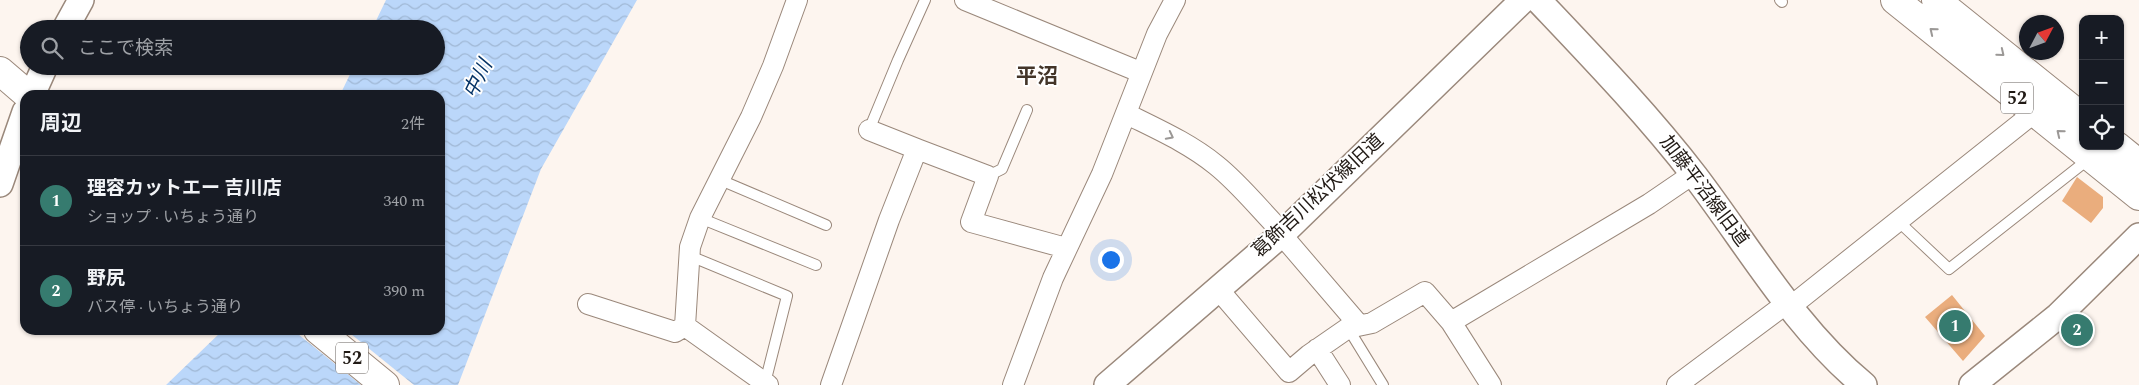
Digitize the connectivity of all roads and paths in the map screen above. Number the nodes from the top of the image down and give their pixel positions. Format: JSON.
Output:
{"nodes":[{"id":1,"x":81,"y":0,"type":"edge"},
{"id":2,"x":797,"y":0,"type":"edge"},
{"id":3,"x":925,"y":0,"type":"edge"},
{"id":4,"x":965,"y":0,"type":"edge"},
{"id":5,"x":1175,"y":0,"type":"edge"},
{"id":6,"x":1523,"y":0,"type":"edge"},
{"id":7,"x":1538,"y":0,"type":"edge"},
{"id":8,"x":1895,"y":0,"type":"edge"},
{"id":9,"x":1936,"y":0,"type":"edge"},
{"id":10,"x":70,"y":20,"type":"edge"},
{"id":11,"x":0,"y":71,"type":"edge"},
{"id":12,"x":1140,"y":72,"type":"junction"},
{"id":13,"x":41,"y":75,"type":"edge"},
{"id":14,"x":22,"y":90,"type":"edge"},
{"id":15,"x":34,"y":90,"type":"edge"},
{"id":16,"x":1026,"y":110,"type":"dead end"},
{"id":17,"x":2034,"y":112,"type":"junction"},
{"id":18,"x":1126,"y":114,"type":"junction"},
{"id":19,"x":2079,"y":115,"type":"edge"},
{"id":20,"x":20,"y":126,"type":"edge"},
{"id":21,"x":869,"y":130,"type":"joint"},
{"id":22,"x":917,"y":149,"type":"junction"},
{"id":23,"x":2122,"y":150,"type":"edge"},
{"id":24,"x":2091,"y":158,"type":"junction"},
{"id":25,"x":2139,"y":164,"type":"edge"},
{"id":26,"x":1693,"y":174,"type":"junction"},
{"id":27,"x":988,"y":176,"type":"junction"},
{"id":28,"x":718,"y":179,"type":"junction"},
{"id":29,"x":0,"y":184,"type":"edge"},
{"id":30,"x":2139,"y":196,"type":"edge"},
{"id":31,"x":700,"y":218,"type":"junction"},
{"id":32,"x":1898,"y":222,"type":"junction"},
{"id":33,"x":826,"y":225,"type":"dead end"},
{"id":34,"x":1282,"y":234,"type":"junction"},
{"id":35,"x":2139,"y":236,"type":"edge"},
{"id":36,"x":1066,"y":248,"type":"junction"},
{"id":37,"x":690,"y":256,"type":"junction"},
{"id":38,"x":816,"y":265,"type":"dead end"},
{"id":39,"x":1218,"y":289,"type":"junction"},
{"id":40,"x":588,"y":304,"type":"dead end"},
{"id":41,"x":1789,"y":305,"type":"junction"},
{"id":42,"x":1452,"y":322,"type":"junction"},
{"id":43,"x":685,"y":326,"type":"junction"},
{"id":44,"x":1354,"y":326,"type":"junction"},
{"id":45,"x":324,"y":335,"type":"edge"},
{"id":46,"x":1317,"y":349,"type":"junction"},
{"id":47,"x":767,"y":384,"type":"edge"},
{"id":48,"x":385,"y":385,"type":"edge"},
{"id":49,"x":831,"y":385,"type":"edge"},
{"id":50,"x":1013,"y":385,"type":"edge"},
{"id":51,"x":1107,"y":385,"type":"edge"},
{"id":52,"x":1340,"y":385,"type":"edge"},
{"id":53,"x":1383,"y":385,"type":"edge"},
{"id":54,"x":1491,"y":385,"type":"edge"},
{"id":55,"x":1677,"y":385,"type":"edge"},
{"id":56,"x":1864,"y":385,"type":"edge"},
{"id":57,"x":1972,"y":385,"type":"edge"}],
"edges":[{"from":1,"to":10,"type":"street"},
{"from":2,"to":28,"type":"street"},
{"from":3,"to":21,"type":"lane"},
{"from":4,"to":12,"type":"street"},
{"from":5,"to":12,"type":"street"},
{"from":6,"to":34,"type":"street","name":"葛飾吉川松伏線旧道"},
{"from":7,"to":26,"type":"street","name":"加藤平沼線旧道"},
{"from":17,"to":8,"type":"main road","number":"52","one_way":true},
{"from":9,"to":19,"type":"main road","number":"52","one_way":true},
{"from":11,"to":14,"type":"main road"},
{"from":12,"to":18,"type":"street"},
{"from":13,"to":15,"type":"street"},
{"from":16,"to":27,"type":"lane"},
{"from":24,"to":17,"type":"main road","number":"52","one_way":true},
{"from":17,"to":32,"type":"street"},
{"from":18,"to":34,"type":"street","one_way":true},
{"from":18,"to":36,"type":"street"},
{"from":20,"to":29,"type":"street"},
{"from":21,"to":22,"type":"street"},
{"from":22,"to":27,"type":"street"},
{"from":22,"to":49,"type":"street"},
{"from":23,"to":25,"type":"main road"},
{"from":24,"to":30,"type":"main road","number":"52"},
{"from":24,"to":32,"type":"lane"},
{"from":26,"to":41,"type":"street","name":"加藤平沼線旧道"},
{"from":26,"to":42,"type":"street"},
{"from":27,"to":36,"type":"street"},
{"from":28,"to":31,"type":"street"},
{"from":28,"to":33,"type":"lane"},
{"from":31,"to":37,"type":"street"},
{"from":31,"to":38,"type":"lane"},
{"from":32,"to":41,"type":"street"},
{"from":34,"to":39,"type":"street","name":"葛飾吉川松伏線旧道"},
{"from":34,"to":44,"type":"street"},
{"from":35,"to":57,"type":"street"},
{"from":36,"to":50,"type":"street"},
{"from":37,"to":43,"type":"street"},
{"from":37,"to":47,"type":"lane"},
{"from":39,"to":46,"type":"street"},
{"from":39,"to":51,"type":"street","name":"葛飾吉川松伏線旧道"},
{"from":40,"to":43,"type":"street"},
{"from":41,"to":55,"type":"street"},
{"from":41,"to":56,"type":"street","name":"加藤平沼線旧道"},
{"from":42,"to":44,"type":"street"},
{"from":42,"to":54,"type":"street"},
{"from":43,"to":47,"type":"street"},
{"from":44,"to":46,"type":"street"},
{"from":44,"to":53,"type":"lane"},
{"from":45,"to":48,"type":"main road","number":"52"},
{"from":46,"to":52,"type":"street"}]}
